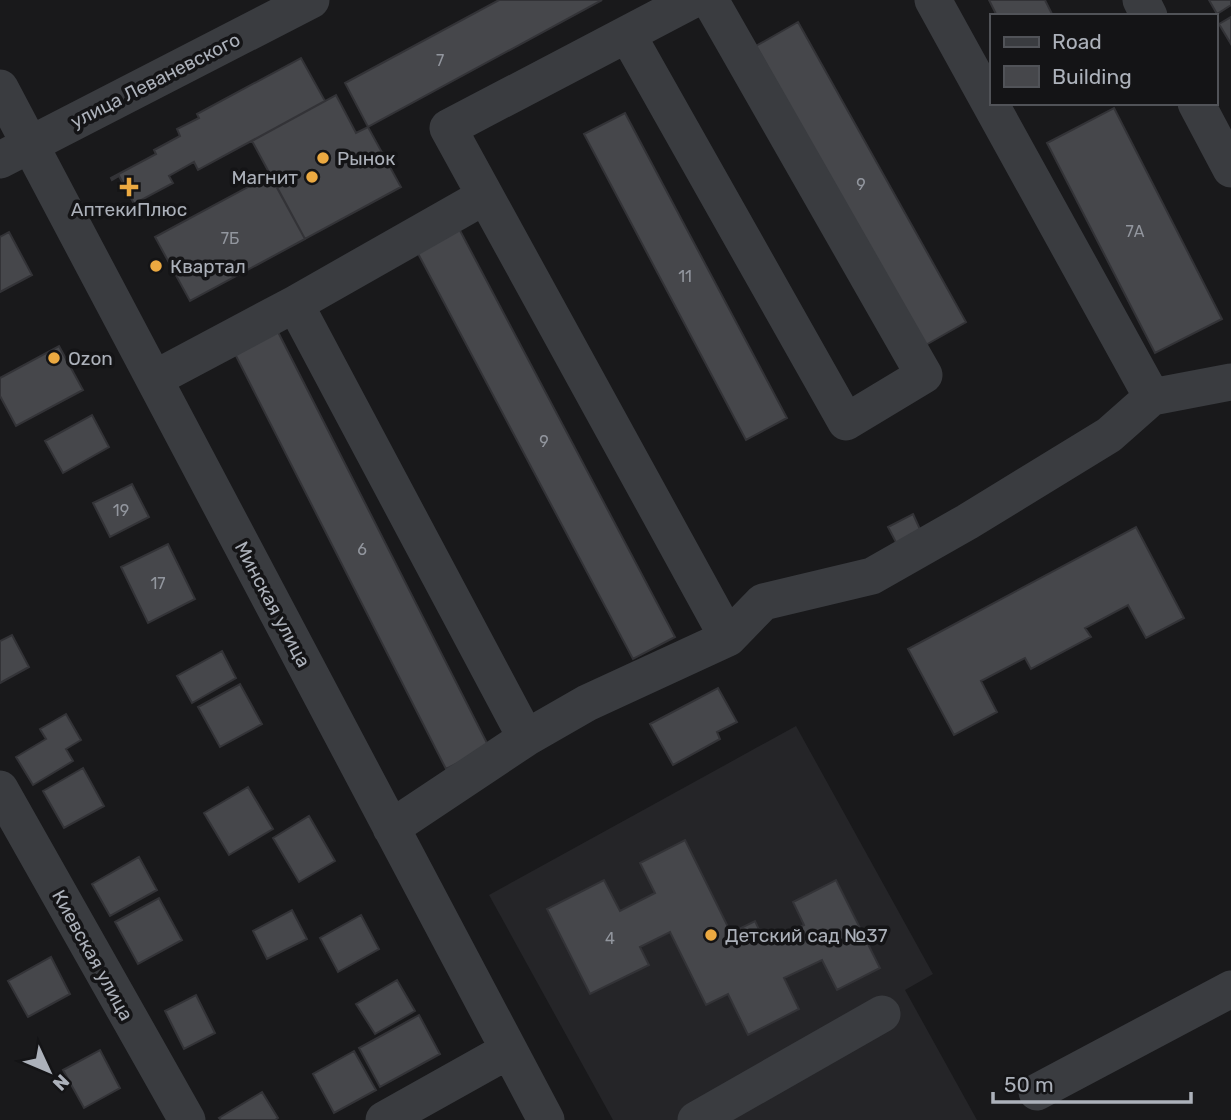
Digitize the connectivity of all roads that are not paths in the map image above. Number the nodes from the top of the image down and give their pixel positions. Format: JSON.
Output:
{"nodes":[{"id":1,"x":311,"y":0,"type":"edge"},
{"id":2,"x":692,"y":0,"type":"edge"},
{"id":3,"x":710,"y":0,"type":"edge"},
{"id":4,"x":933,"y":0,"type":"edge"},
{"id":5,"x":627,"y":34,"type":"junction"},
{"id":6,"x":0,"y":88,"type":"edge"},
{"id":7,"x":990,"y":103,"type":"edge"},
{"id":8,"x":991,"y":105,"type":"edge"},
{"id":9,"x":1197,"y":105,"type":"edge"},
{"id":10,"x":15,"y":152,"type":"edge"},
{"id":11,"x":1231,"y":169,"type":"edge"},
{"id":12,"x":485,"y":196,"type":"junction"},
{"id":13,"x":295,"y":304,"type":"junction"},
{"id":14,"x":154,"y":379,"type":"junction"},
{"id":15,"x":1231,"y":382,"type":"edge"},
{"id":16,"x":1152,"y":397,"type":"junction"},
{"id":17,"x":728,"y":638,"type":"junction"},
{"id":18,"x":526,"y":738,"type":"junction"},
{"id":19,"x":0,"y":789,"type":"edge"},
{"id":20,"x":391,"y":828,"type":"junction"},
{"id":21,"x":1231,"y":989,"type":"edge"},
{"id":22,"x":883,"y":1014,"type":"dead end"},
{"id":23,"x":509,"y":1050,"type":"junction"},
{"id":24,"x":1037,"y":1092,"type":"dead end"},
{"id":25,"x":187,"y":1120,"type":"edge"},
{"id":26,"x":384,"y":1120,"type":"edge"},
{"id":27,"x":546,"y":1120,"type":"edge"},
{"id":28,"x":696,"y":1120,"type":"edge"}],
"edges":[{"from":1,"to":10,"type":"street","name":"улица Леваневского"},
{"from":2,"to":5,"type":"street"},
{"from":3,"to":5,"type":"street"},
{"from":4,"to":7,"type":"street"},
{"from":5,"to":12,"type":"street"},
{"from":6,"to":10,"type":"street","name":"Минская улица"},
{"from":8,"to":16,"type":"street"},
{"from":9,"to":11,"type":"street"},
{"from":10,"to":14,"type":"street","name":"Минская улица"},
{"from":12,"to":13,"type":"street"},
{"from":12,"to":17,"type":"street"},
{"from":13,"to":14,"type":"street"},
{"from":13,"to":18,"type":"street"},
{"from":14,"to":20,"type":"street","name":"Минская улица"},
{"from":15,"to":16,"type":"street"},
{"from":16,"to":17,"type":"street"},
{"from":17,"to":18,"type":"street"},
{"from":18,"to":20,"type":"street"},
{"from":19,"to":25,"type":"street","name":"Киевская улица"},
{"from":20,"to":23,"type":"street","name":"Минская улица"},
{"from":21,"to":24,"type":"street"},
{"from":22,"to":28,"type":"street"},
{"from":23,"to":26,"type":"street"},
{"from":23,"to":27,"type":"street","name":"Минская улица"}]}
